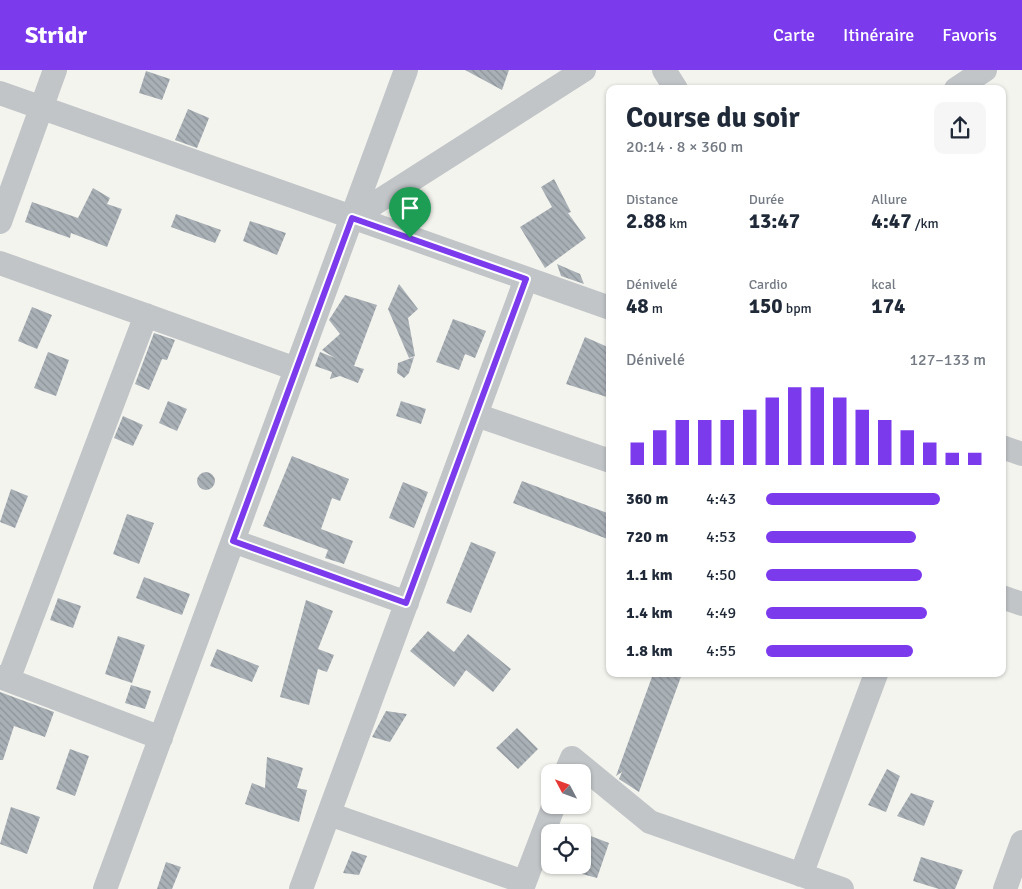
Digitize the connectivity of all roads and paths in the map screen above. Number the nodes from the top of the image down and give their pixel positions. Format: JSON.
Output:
{"nodes":[{"id":1,"x":55,"y":70,"type":"edge"},
{"id":2,"x":406,"y":70,"type":"edge"},
{"id":3,"x":584,"y":70,"type":"edge"},
{"id":4,"x":664,"y":70,"type":"edge"},
{"id":5,"x":985,"y":70,"type":"edge"},
{"id":6,"x":673,"y":85,"type":"edge"},
{"id":7,"x":962,"y":85,"type":"edge"},
{"id":8,"x":0,"y":94,"type":"edge"},
{"id":9,"x":41,"y":108,"type":"junction"},
{"id":10,"x":352,"y":218,"type":"junction"},
{"id":11,"x":0,"y":222,"type":"edge"},
{"id":12,"x":0,"y":263,"type":"edge"},
{"id":13,"x":526,"y":279,"type":"junction"},
{"id":14,"x":606,"y":307,"type":"edge"},
{"id":15,"x":146,"y":315,"type":"junction"},
{"id":16,"x":296,"y":369,"type":"junction"},
{"id":17,"x":476,"y":415,"type":"junction"},
{"id":18,"x":1006,"y":448,"type":"edge"},
{"id":19,"x":1022,"y":454,"type":"edge"},
{"id":20,"x":606,"y":460,"type":"edge"},
{"id":21,"x":233,"y":541,"type":"junction"},
{"id":22,"x":1006,"y":598,"type":"edge"},
{"id":23,"x":406,"y":603,"type":"junction"},
{"id":24,"x":1022,"y":604,"type":"edge"},
{"id":25,"x":875,"y":677,"type":"edge"},
{"id":26,"x":4,"y":679,"type":"edge"},
{"id":27,"x":161,"y":738,"type":"junction"},
{"id":28,"x":569,"y":764,"type":"edge"},
{"id":29,"x":579,"y":764,"type":"edge"},
{"id":30,"x":591,"y":774,"type":"edge"},
{"id":31,"x":329,"y":814,"type":"junction"},
{"id":32,"x":551,"y":814,"type":"edge"},
{"id":33,"x":1022,"y":842,"type":"edge"},
{"id":34,"x":801,"y":875,"type":"junction"},
{"id":35,"x":523,"y":886,"type":"edge"},
{"id":36,"x":105,"y":889,"type":"edge"},
{"id":37,"x":301,"y":889,"type":"edge"},
{"id":38,"x":842,"y":889,"type":"edge"},
{"id":39,"x":1005,"y":889,"type":"edge"}],
"edges":[{"from":1,"to":9,"type":"street"},
{"from":2,"to":10,"type":"street"},
{"from":3,"to":10,"type":"street"},
{"from":4,"to":6,"type":"street"},
{"from":5,"to":7,"type":"street"},
{"from":8,"to":9,"type":"street"},
{"from":9,"to":10,"type":"street"},
{"from":9,"to":11,"type":"street"},
{"from":10,"to":13,"type":"street"},
{"from":10,"to":16,"type":"street"},
{"from":12,"to":15,"type":"street"},
{"from":13,"to":14,"type":"street"},
{"from":13,"to":17,"type":"street"},
{"from":15,"to":16,"type":"street"},
{"from":15,"to":26,"type":"street"},
{"from":16,"to":21,"type":"street"},
{"from":17,"to":20,"type":"street"},
{"from":17,"to":23,"type":"street"},
{"from":18,"to":19,"type":"street"},
{"from":21,"to":23,"type":"street"},
{"from":21,"to":27,"type":"street"},
{"from":22,"to":24,"type":"street"},
{"from":23,"to":31,"type":"street"},
{"from":25,"to":34,"type":"street"},
{"from":26,"to":27,"type":"street"},
{"from":27,"to":36,"type":"street"},
{"from":28,"to":29,"type":"street"},
{"from":30,"to":34,"type":"street"},
{"from":31,"to":35,"type":"street"},
{"from":31,"to":37,"type":"street"},
{"from":32,"to":35,"type":"street"},
{"from":33,"to":39,"type":"street"},
{"from":34,"to":38,"type":"street"}]}
